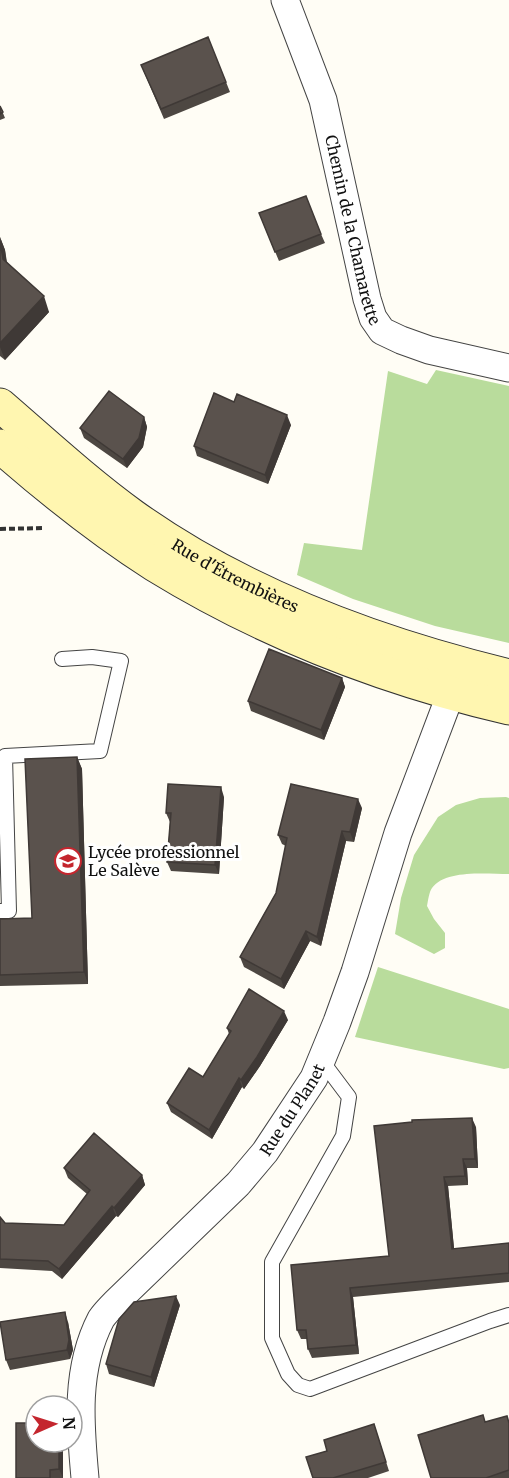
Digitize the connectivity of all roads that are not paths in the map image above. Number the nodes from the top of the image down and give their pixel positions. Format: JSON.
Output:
{"nodes":[{"id":1,"x":285,"y":0,"type":"edge"},
{"id":2,"x":509,"y":368,"type":"edge"},
{"id":3,"x":0,"y":405,"type":"edge"},
{"id":4,"x":0,"y":446,"type":"edge"},
{"id":5,"x":62,"y":658,"type":"dead end"},
{"id":6,"x":509,"y":676,"type":"edge"},
{"id":7,"x":451,"y":693,"type":"junction"},
{"id":8,"x":509,"y":708,"type":"edge"},
{"id":9,"x":0,"y":911,"type":"edge"},
{"id":10,"x":322,"y":1061,"type":"junction"},
{"id":11,"x":509,"y":1315,"type":"edge"},
{"id":12,"x":85,"y":1478,"type":"edge"}],
"edges":[{"from":1,"to":2,"type":"street","name":"Chemin de la Chamarette"},
{"from":3,"to":6,"type":"main road","name":"Rue d'Étrembières"},
{"from":4,"to":7,"type":"main road","name":"Rue d'Étrembières"},
{"from":5,"to":9,"type":"lane"},
{"from":7,"to":8,"type":"main road","name":"Rue d'Étrembières"},
{"from":7,"to":10,"type":"street","name":"Rue du Planet"},
{"from":10,"to":11,"type":"lane"},
{"from":10,"to":12,"type":"street","name":"Rue du Planet"}]}
